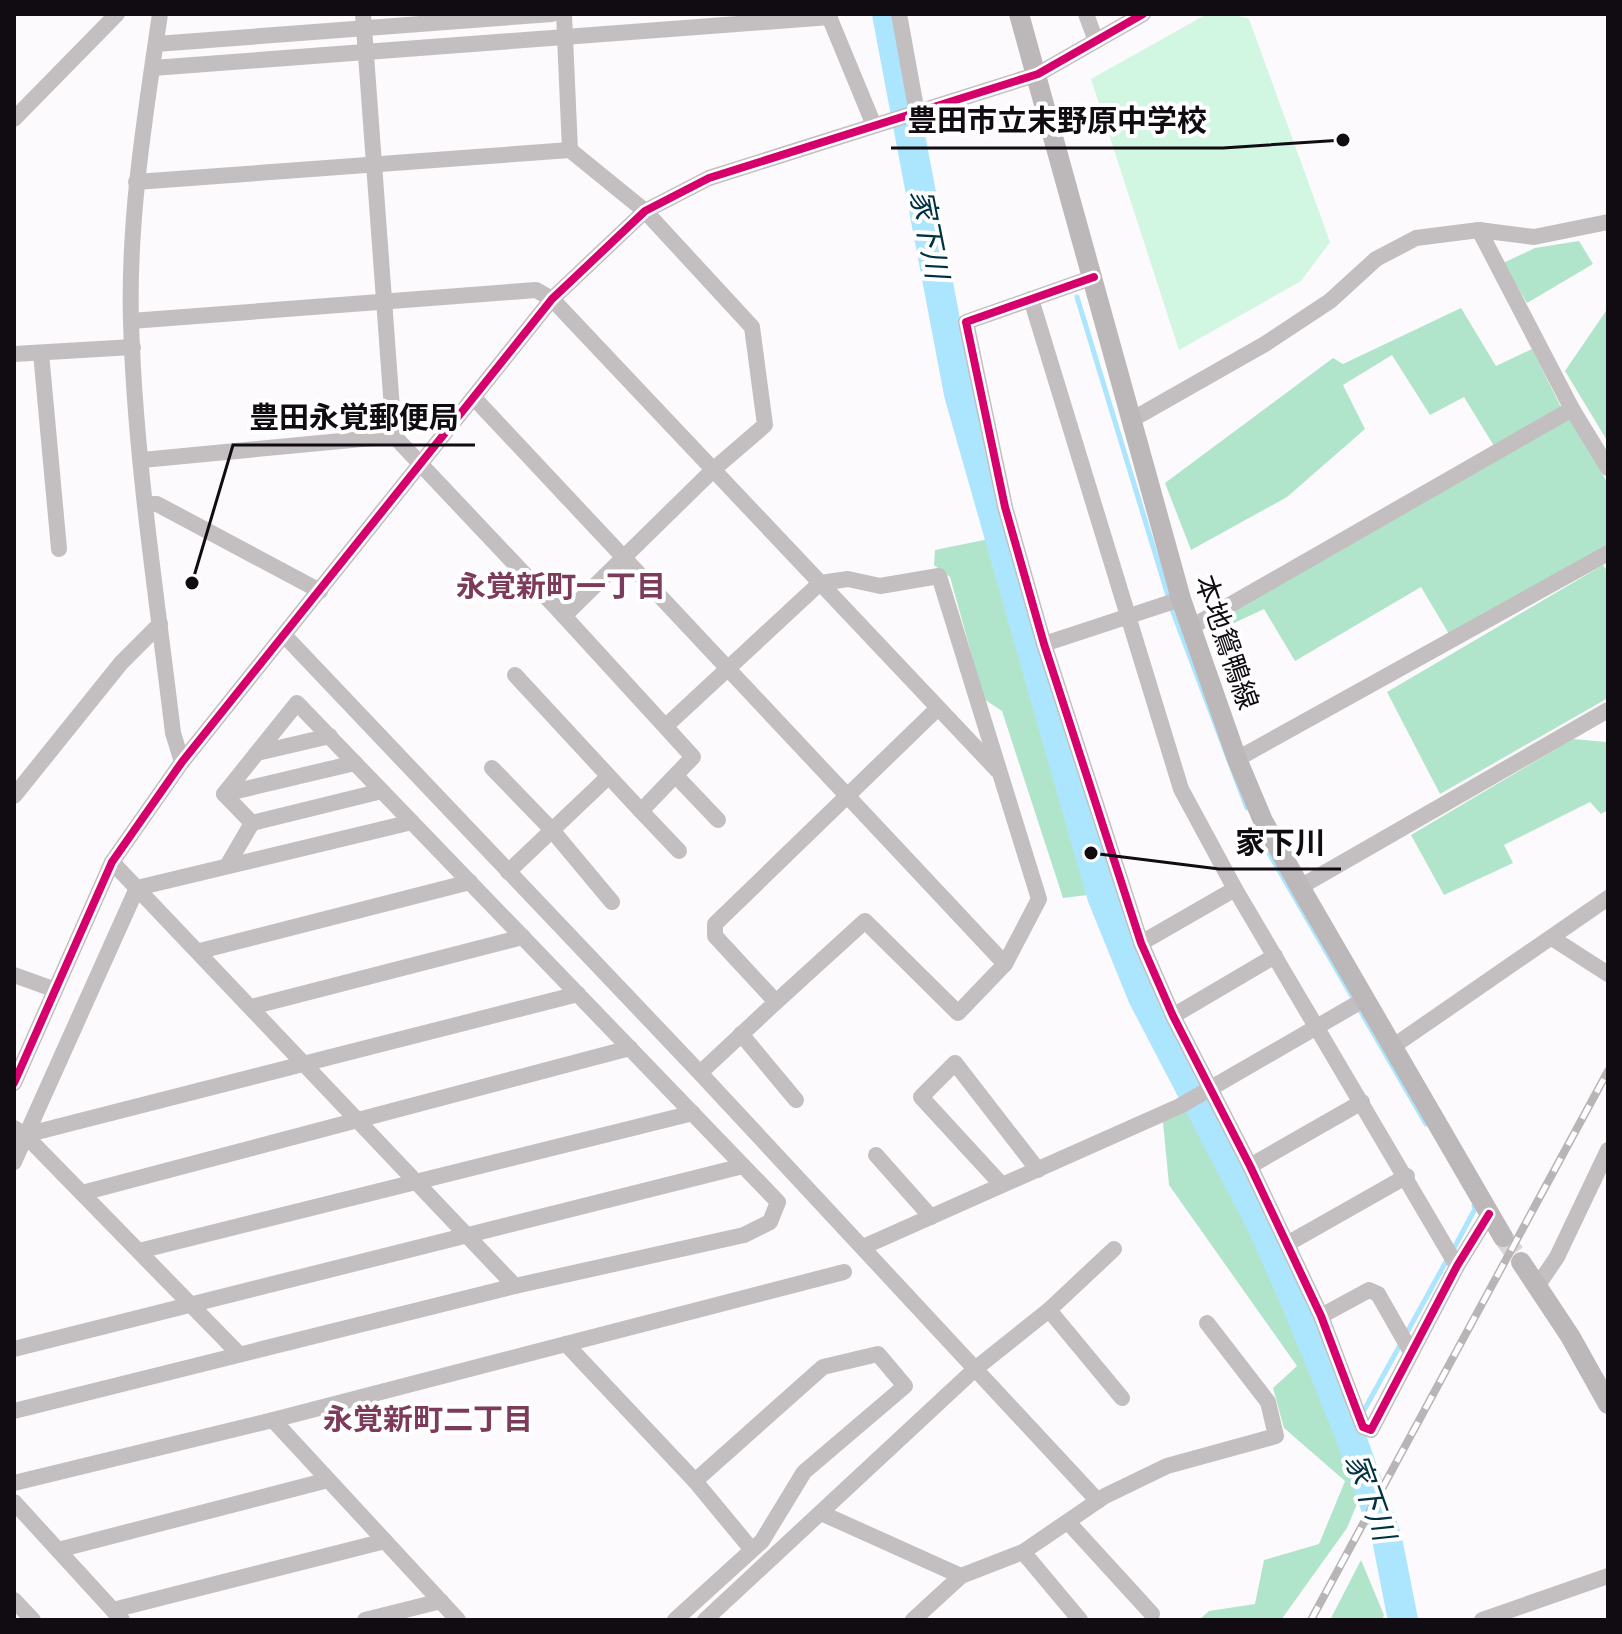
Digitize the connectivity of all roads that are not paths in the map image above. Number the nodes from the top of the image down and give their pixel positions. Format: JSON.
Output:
{"nodes":[{"id":1,"x":160,"y":14,"type":"edge"},
{"id":2,"x":552,"y":14,"type":"edge"},
{"id":3,"x":564,"y":14,"type":"edge"},
{"id":4,"x":899,"y":14,"type":"edge"},
{"id":5,"x":1019,"y":14,"type":"edge"},
{"id":6,"x":1086,"y":14,"type":"edge"},
{"id":7,"x":1143,"y":14,"type":"edge"},
{"id":8,"x":829,"y":15,"type":"edge"},
{"id":9,"x":111,"y":16,"type":"edge"},
{"id":10,"x":364,"y":21,"type":"edge"},
{"id":11,"x":566,"y":40,"type":"junction"},
{"id":12,"x":1096,"y":41,"type":"junction"},
{"id":13,"x":156,"y":44,"type":"junction"},
{"id":14,"x":367,"y":54,"type":"junction"},
{"id":15,"x":153,"y":68,"type":"junction"},
{"id":16,"x":1038,"y":74,"type":"junction"},
{"id":17,"x":917,"y":113,"type":"junction"},
{"id":18,"x":14,"y":119,"type":"edge"},
{"id":19,"x":873,"y":123,"type":"junction"},
{"id":20,"x":570,"y":150,"type":"junction"},
{"id":21,"x":375,"y":164,"type":"junction"},
{"id":22,"x":136,"y":182,"type":"junction"},
{"id":23,"x":645,"y":211,"type":"junction"},
{"id":24,"x":1608,"y":222,"type":"edge"},
{"id":25,"x":1479,"y":230,"type":"junction"},
{"id":26,"x":1094,"y":277,"type":"junction"},
{"id":27,"x":552,"y":299,"type":"junction"},
{"id":28,"x":1031,"y":299,"type":"junction"},
{"id":29,"x":385,"y":302,"type":"junction"},
{"id":30,"x":131,"y":321,"type":"junction"},
{"id":31,"x":133,"y":347,"type":"junction"},
{"id":32,"x":41,"y":353,"type":"junction"},
{"id":33,"x":14,"y":354,"type":"edge"},
{"id":34,"x":475,"y":399,"type":"junction"},
{"id":35,"x":1572,"y":409,"type":"junction"},
{"id":36,"x":1133,"y":419,"type":"junction"},
{"id":37,"x":394,"y":436,"type":"junction"},
{"id":38,"x":142,"y":460,"type":"junction"},
{"id":39,"x":422,"y":466,"type":"junction"},
{"id":40,"x":1608,"y":468,"type":"edge"},
{"id":41,"x":714,"y":469,"type":"junction"},
{"id":42,"x":147,"y":504,"type":"junction"},
{"id":43,"x":59,"y":549,"type":"dead end"},
{"id":44,"x":1608,"y":553,"type":"edge"},
{"id":45,"x":623,"y":559,"type":"junction"},
{"id":46,"x":820,"y":583,"type":"junction"},
{"id":47,"x":320,"y":591,"type":"junction"},
{"id":48,"x":1181,"y":599,"type":"junction"},
{"id":49,"x":564,"y":616,"type":"junction"},
{"id":50,"x":1127,"y":617,"type":"junction"},
{"id":51,"x":160,"y":624,"type":"junction"},
{"id":52,"x":1193,"y":626,"type":"junction"},
{"id":53,"x":284,"y":635,"type":"junction"},
{"id":54,"x":1044,"y":644,"type":"junction"},
{"id":55,"x":726,"y":669,"type":"junction"},
{"id":56,"x":515,"y":675,"type":"dead end"},
{"id":57,"x":938,"y":708,"type":"junction"},
{"id":58,"x":1608,"y":710,"type":"edge"},
{"id":59,"x":667,"y":725,"type":"junction"},
{"id":60,"x":330,"y":736,"type":"junction"},
{"id":61,"x":257,"y":753,"type":"junction"},
{"id":62,"x":1237,"y":759,"type":"junction"},
{"id":63,"x":182,"y":762,"type":"junction"},
{"id":64,"x":355,"y":763,"type":"junction"},
{"id":65,"x":492,"y":768,"type":"dead end"},
{"id":66,"x":997,"y":770,"type":"junction"},
{"id":67,"x":677,"y":777,"type":"junction"},
{"id":68,"x":607,"y":778,"type":"junction"},
{"id":69,"x":382,"y":791,"type":"junction"},
{"id":70,"x":224,"y":794,"type":"junction"},
{"id":71,"x":14,"y":796,"type":"edge"},
{"id":72,"x":846,"y":799,"type":"junction"},
{"id":73,"x":641,"y":811,"type":"junction"},
{"id":74,"x":718,"y":820,"type":"dead end"},
{"id":75,"x":412,"y":822,"type":"junction"},
{"id":76,"x":252,"y":823,"type":"junction"},
{"id":77,"x":551,"y":829,"type":"junction"},
{"id":78,"x":679,"y":851,"type":"dead end"},
{"id":79,"x":112,"y":862,"type":"junction"},
{"id":80,"x":227,"y":866,"type":"junction"},
{"id":81,"x":508,"y":872,"type":"junction"},
{"id":82,"x":470,"y":882,"type":"junction"},
{"id":83,"x":1300,"y":887,"type":"junction"},
{"id":84,"x":137,"y":888,"type":"junction"},
{"id":85,"x":1235,"y":889,"type":"junction"},
{"id":86,"x":1608,"y":898,"type":"edge"},
{"id":87,"x":612,"y":902,"type":"dead end"},
{"id":88,"x":523,"y":937,"type":"junction"},
{"id":89,"x":1552,"y":938,"type":"junction"},
{"id":90,"x":1141,"y":943,"type":"junction"},
{"id":91,"x":200,"y":951,"type":"junction"},
{"id":92,"x":1275,"y":956,"type":"junction"},
{"id":93,"x":1005,"y":964,"type":"junction"},
{"id":94,"x":1608,"y":974,"type":"edge"},
{"id":95,"x":14,"y":975,"type":"edge"},
{"id":96,"x":53,"y":989,"type":"junction"},
{"id":97,"x":578,"y":994,"type":"junction"},
{"id":98,"x":1365,"y":999,"type":"junction"},
{"id":99,"x":776,"y":1002,"type":"junction"},
{"id":100,"x":251,"y":1007,"type":"junction"},
{"id":101,"x":1173,"y":1016,"type":"junction"},
{"id":102,"x":1315,"y":1026,"type":"junction"},
{"id":103,"x":741,"y":1034,"type":"junction"},
{"id":104,"x":1395,"y":1045,"type":"junction"},
{"id":105,"x":630,"y":1048,"type":"junction"},
{"id":106,"x":307,"y":1063,"type":"junction"},
{"id":107,"x":700,"y":1073,"type":"junction"},
{"id":108,"x":14,"y":1083,"type":"edge"},
{"id":109,"x":1208,"y":1089,"type":"junction"},
{"id":110,"x":796,"y":1100,"type":"dead end"},
{"id":111,"x":1362,"y":1102,"type":"junction"},
{"id":112,"x":693,"y":1113,"type":"junction"},
{"id":113,"x":357,"y":1120,"type":"junction"},
{"id":114,"x":20,"y":1131,"type":"edge"},
{"id":115,"x":1608,"y":1150,"type":"edge"},
{"id":116,"x":876,"y":1155,"type":"dead end"},
{"id":117,"x":14,"y":1162,"type":"edge"},
{"id":118,"x":743,"y":1166,"type":"junction"},
{"id":119,"x":1250,"y":1166,"type":"junction"},
{"id":120,"x":1038,"y":1170,"type":"junction"},
{"id":121,"x":1407,"y":1176,"type":"junction"},
{"id":122,"x":417,"y":1182,"type":"junction"},
{"id":123,"x":1001,"y":1184,"type":"junction"},
{"id":124,"x":82,"y":1193,"type":"junction"},
{"id":125,"x":1489,"y":1214,"type":"junction"},
{"id":126,"x":931,"y":1217,"type":"junction"},
{"id":127,"x":469,"y":1237,"type":"junction"},
{"id":128,"x":1503,"y":1237,"type":"tunnel mouth"},
{"id":129,"x":1287,"y":1244,"type":"junction"},
{"id":130,"x":863,"y":1247,"type":"junction"},
{"id":131,"x":1114,"y":1249,"type":"dead end"},
{"id":132,"x":139,"y":1251,"type":"junction"},
{"id":133,"x":1521,"y":1262,"type":"tunnel mouth"},
{"id":134,"x":1457,"y":1266,"type":"junction"},
{"id":135,"x":844,"y":1272,"type":"dead end"},
{"id":136,"x":1538,"y":1285,"type":"junction"},
{"id":137,"x":515,"y":1286,"type":"junction"},
{"id":138,"x":192,"y":1305,"type":"junction"},
{"id":139,"x":1049,"y":1310,"type":"junction"},
{"id":140,"x":1321,"y":1316,"type":"junction"},
{"id":141,"x":1207,"y":1323,"type":"dead end"},
{"id":142,"x":566,"y":1344,"type":"junction"},
{"id":143,"x":14,"y":1349,"type":"edge"},
{"id":144,"x":1411,"y":1352,"type":"junction"},
{"id":145,"x":238,"y":1353,"type":"junction"},
{"id":146,"x":975,"y":1369,"type":"junction"},
{"id":147,"x":1122,"y":1398,"type":"dead end"},
{"id":148,"x":1608,"y":1404,"type":"edge"},
{"id":149,"x":14,"y":1411,"type":"edge"},
{"id":150,"x":273,"y":1420,"type":"junction"},
{"id":151,"x":328,"y":1480,"type":"junction"},
{"id":152,"x":695,"y":1481,"type":"junction"},
{"id":153,"x":14,"y":1483,"type":"edge"},
{"id":154,"x":1098,"y":1501,"type":"junction"},
{"id":155,"x":14,"y":1502,"type":"edge"},
{"id":156,"x":821,"y":1513,"type":"junction"},
{"id":157,"x":1068,"y":1522,"type":"junction"},
{"id":158,"x":385,"y":1541,"type":"junction"},
{"id":159,"x":58,"y":1550,"type":"junction"},
{"id":160,"x":752,"y":1550,"type":"junction"},
{"id":161,"x":1023,"y":1552,"type":"junction"},
{"id":162,"x":961,"y":1576,"type":"junction"},
{"id":163,"x":1608,"y":1576,"type":"edge"},
{"id":164,"x":14,"y":1600,"type":"edge"},
{"id":165,"x":441,"y":1601,"type":"junction"},
{"id":166,"x":1152,"y":1614,"type":"dead end"},
{"id":167,"x":118,"y":1615,"type":"edge"},
{"id":168,"x":33,"y":1620,"type":"edge"},
{"id":169,"x":365,"y":1620,"type":"edge"},
{"id":170,"x":458,"y":1620,"type":"edge"},
{"id":171,"x":675,"y":1620,"type":"edge"},
{"id":172,"x":705,"y":1620,"type":"edge"},
{"id":173,"x":913,"y":1620,"type":"edge"},
{"id":174,"x":1080,"y":1620,"type":"edge"},
{"id":175,"x":1482,"y":1620,"type":"edge"}],
"edges":[{"from":1,"to":13,"type":"street"},
{"from":2,"to":10,"type":"street"},
{"from":3,"to":11,"type":"street"},
{"from":4,"to":17,"type":"street"},
{"from":5,"to":16,"type":"main road","name":"本地鴛鴨線"},
{"from":6,"to":12,"type":"street"},
{"from":7,"to":12,"type":"street"},
{"from":8,"to":11,"type":"street"},
{"from":8,"to":19,"type":"street"},
{"from":9,"to":18,"type":"street"},
{"from":10,"to":13,"type":"street"},
{"from":10,"to":14,"type":"street"},
{"from":11,"to":14,"type":"street"},
{"from":11,"to":20,"type":"street"},
{"from":12,"to":16,"type":"street"},
{"from":13,"to":15,"type":"street"},
{"from":14,"to":15,"type":"street"},
{"from":14,"to":21,"type":"street"},
{"from":15,"to":22,"type":"street"},
{"from":16,"to":17,"type":"street"},
{"from":16,"to":26,"type":"main road","name":"本地鴛鴨線"},
{"from":17,"to":19,"type":"street"},
{"from":19,"to":23,"type":"street"},
{"from":20,"to":21,"type":"street"},
{"from":20,"to":23,"type":"street"},
{"from":21,"to":22,"type":"street"},
{"from":21,"to":29,"type":"street"},
{"from":22,"to":30,"type":"street"},
{"from":23,"to":27,"type":"street"},
{"from":23,"to":41,"type":"street"},
{"from":24,"to":25,"type":"street"},
{"from":25,"to":35,"type":"street"},
{"from":25,"to":36,"type":"street"},
{"from":26,"to":28,"type":"street"},
{"from":26,"to":36,"type":"main road","name":"本地鴛鴨線"},
{"from":27,"to":29,"type":"street"},
{"from":27,"to":34,"type":"street"},
{"from":27,"to":41,"type":"street"},
{"from":28,"to":50,"type":"street"},
{"from":28,"to":54,"type":"street"},
{"from":29,"to":30,"type":"street"},
{"from":29,"to":37,"type":"street"},
{"from":30,"to":31,"type":"street"},
{"from":31,"to":32,"type":"street"},
{"from":31,"to":38,"type":"street"},
{"from":32,"to":33,"type":"street"},
{"from":32,"to":43,"type":"street"},
{"from":34,"to":39,"type":"street"},
{"from":34,"to":45,"type":"street"},
{"from":35,"to":40,"type":"street"},
{"from":35,"to":52,"type":"street"},
{"from":36,"to":48,"type":"main road","name":"本地鴛鴨線"},
{"from":37,"to":38,"type":"street"},
{"from":37,"to":39,"type":"street"},
{"from":38,"to":42,"type":"street"},
{"from":39,"to":47,"type":"street"},
{"from":39,"to":49,"type":"street"},
{"from":41,"to":45,"type":"street"},
{"from":41,"to":46,"type":"street"},
{"from":42,"to":47,"type":"street"},
{"from":42,"to":51,"type":"street"},
{"from":44,"to":62,"type":"street"},
{"from":45,"to":49,"type":"street"},
{"from":45,"to":55,"type":"street"},
{"from":46,"to":55,"type":"street"},
{"from":46,"to":57,"type":"street"},
{"from":46,"to":66,"type":"street"},
{"from":47,"to":53,"type":"street"},
{"from":48,"to":50,"type":"street"},
{"from":48,"to":52,"type":"main road","name":"本地鴛鴨線"},
{"from":49,"to":59,"type":"street"},
{"from":50,"to":54,"type":"street"},
{"from":50,"to":85,"type":"street"},
{"from":51,"to":63,"type":"street"},
{"from":51,"to":71,"type":"street"},
{"from":52,"to":62,"type":"main road","name":"本地鴛鴨線"},
{"from":53,"to":63,"type":"street"},
{"from":53,"to":81,"type":"street"},
{"from":54,"to":90,"type":"street"},
{"from":55,"to":59,"type":"street"},
{"from":55,"to":72,"type":"street"},
{"from":56,"to":68,"type":"street"},
{"from":57,"to":66,"type":"street"},
{"from":57,"to":72,"type":"street"},
{"from":58,"to":83,"type":"street"},
{"from":59,"to":67,"type":"street"},
{"from":60,"to":61,"type":"street"},
{"from":60,"to":61,"type":"street"},
{"from":60,"to":64,"type":"street"},
{"from":61,"to":70,"type":"street"},
{"from":62,"to":83,"type":"main road","name":"本地鴛鴨線"},
{"from":63,"to":79,"type":"street"},
{"from":64,"to":69,"type":"street"},
{"from":64,"to":70,"type":"street"},
{"from":65,"to":77,"type":"street"},
{"from":66,"to":93,"type":"street"},
{"from":67,"to":73,"type":"street"},
{"from":67,"to":74,"type":"street"},
{"from":68,"to":73,"type":"street"},
{"from":68,"to":77,"type":"street"},
{"from":69,"to":75,"type":"street"},
{"from":69,"to":76,"type":"street"},
{"from":70,"to":76,"type":"street"},
{"from":72,"to":93,"type":"street"},
{"from":72,"to":99,"type":"street"},
{"from":73,"to":78,"type":"street"},
{"from":75,"to":80,"type":"street"},
{"from":75,"to":82,"type":"street"},
{"from":76,"to":80,"type":"street"},
{"from":77,"to":81,"type":"street"},
{"from":77,"to":87,"type":"street"},
{"from":79,"to":84,"type":"street"},
{"from":79,"to":96,"type":"street"},
{"from":80,"to":84,"type":"street"},
{"from":81,"to":107,"type":"street"},
{"from":82,"to":88,"type":"street"},
{"from":82,"to":91,"type":"street"},
{"from":83,"to":98,"type":"main road","name":"本地鴛鴨線"},
{"from":84,"to":91,"type":"street"},
{"from":84,"to":114,"type":"street"},
{"from":85,"to":90,"type":"street"},
{"from":85,"to":92,"type":"street"},
{"from":86,"to":89,"type":"street"},
{"from":88,"to":97,"type":"street"},
{"from":88,"to":100,"type":"street"},
{"from":89,"to":94,"type":"street"},
{"from":89,"to":104,"type":"street"},
{"from":90,"to":101,"type":"street"},
{"from":91,"to":100,"type":"street"},
{"from":92,"to":101,"type":"street"},
{"from":92,"to":102,"type":"street"},
{"from":93,"to":99,"type":"street"},
{"from":95,"to":96,"type":"street"},
{"from":96,"to":108,"type":"street"},
{"from":97,"to":105,"type":"street"},
{"from":97,"to":106,"type":"street"},
{"from":98,"to":102,"type":"street"},
{"from":98,"to":104,"type":"main road","name":"本地鴛鴨線"},
{"from":99,"to":103,"type":"street"},
{"from":100,"to":106,"type":"street"},
{"from":101,"to":109,"type":"street"},
{"from":102,"to":109,"type":"street"},
{"from":102,"to":111,"type":"street"},
{"from":103,"to":107,"type":"street"},
{"from":103,"to":110,"type":"street"},
{"from":104,"to":125,"type":"main road","name":"本地鴛鴨線"},
{"from":105,"to":112,"type":"street"},
{"from":105,"to":113,"type":"street"},
{"from":106,"to":113,"type":"street"},
{"from":106,"to":114,"type":"street"},
{"from":107,"to":130,"type":"street"},
{"from":109,"to":119,"type":"street"},
{"from":109,"to":120,"type":"street"},
{"from":111,"to":119,"type":"street"},
{"from":111,"to":121,"type":"street"},
{"from":112,"to":118,"type":"street"},
{"from":112,"to":122,"type":"street"},
{"from":113,"to":122,"type":"street"},
{"from":113,"to":124,"type":"street"},
{"from":114,"to":117,"type":"street"},
{"from":114,"to":124,"type":"street"},
{"from":115,"to":136,"type":"street"},
{"from":116,"to":126,"type":"street"},
{"from":118,"to":127,"type":"street"},
{"from":118,"to":137,"type":"street"},
{"from":119,"to":129,"type":"street"},
{"from":120,"to":123,"type":"street"},
{"from":120,"to":123,"type":"street"},
{"from":121,"to":129,"type":"street"},
{"from":121,"to":134,"type":"street"},
{"from":122,"to":127,"type":"street"},
{"from":122,"to":132,"type":"street"},
{"from":123,"to":126,"type":"street"},
{"from":124,"to":132,"type":"street"},
{"from":125,"to":128,"type":"main road","name":"本地鴛鴨線"},
{"from":125,"to":134,"type":"street"},
{"from":126,"to":130,"type":"street"},
{"from":127,"to":137,"type":"street"},
{"from":127,"to":138,"type":"street"},
{"from":129,"to":140,"type":"street"},
{"from":130,"to":146,"type":"street"},
{"from":131,"to":139,"type":"street"},
{"from":132,"to":138,"type":"street"},
{"from":133,"to":136,"type":"main road"},
{"from":134,"to":144,"type":"street"},
{"from":135,"to":142,"type":"street"},
{"from":136,"to":148,"type":"main road"},
{"from":137,"to":145,"type":"street"},
{"from":138,"to":143,"type":"street"},
{"from":138,"to":145,"type":"street"},
{"from":139,"to":146,"type":"street"},
{"from":139,"to":147,"type":"street"},
{"from":140,"to":144,"type":"street"},
{"from":140,"to":144,"type":"street"},
{"from":141,"to":154,"type":"street"},
{"from":142,"to":150,"type":"street"},
{"from":142,"to":152,"type":"street"},
{"from":145,"to":149,"type":"street"},
{"from":146,"to":154,"type":"street"},
{"from":146,"to":156,"type":"street"},
{"from":150,"to":151,"type":"street"},
{"from":150,"to":153,"type":"street"},
{"from":151,"to":158,"type":"street"},
{"from":151,"to":159,"type":"street"},
{"from":152,"to":160,"type":"street"},
{"from":152,"to":160,"type":"street"},
{"from":154,"to":157,"type":"street"},
{"from":155,"to":159,"type":"street"},
{"from":156,"to":162,"type":"street"},
{"from":156,"to":172,"type":"street"},
{"from":157,"to":161,"type":"street"},
{"from":157,"to":166,"type":"street"},
{"from":158,"to":165,"type":"street"},
{"from":158,"to":167,"type":"street"},
{"from":159,"to":167,"type":"street"},
{"from":160,"to":171,"type":"street"},
{"from":161,"to":162,"type":"street"},
{"from":161,"to":174,"type":"street"},
{"from":162,"to":173,"type":"street"},
{"from":163,"to":175,"type":"street"},
{"from":164,"to":168,"type":"street"},
{"from":165,"to":169,"type":"street"},
{"from":165,"to":170,"type":"street"}]}
